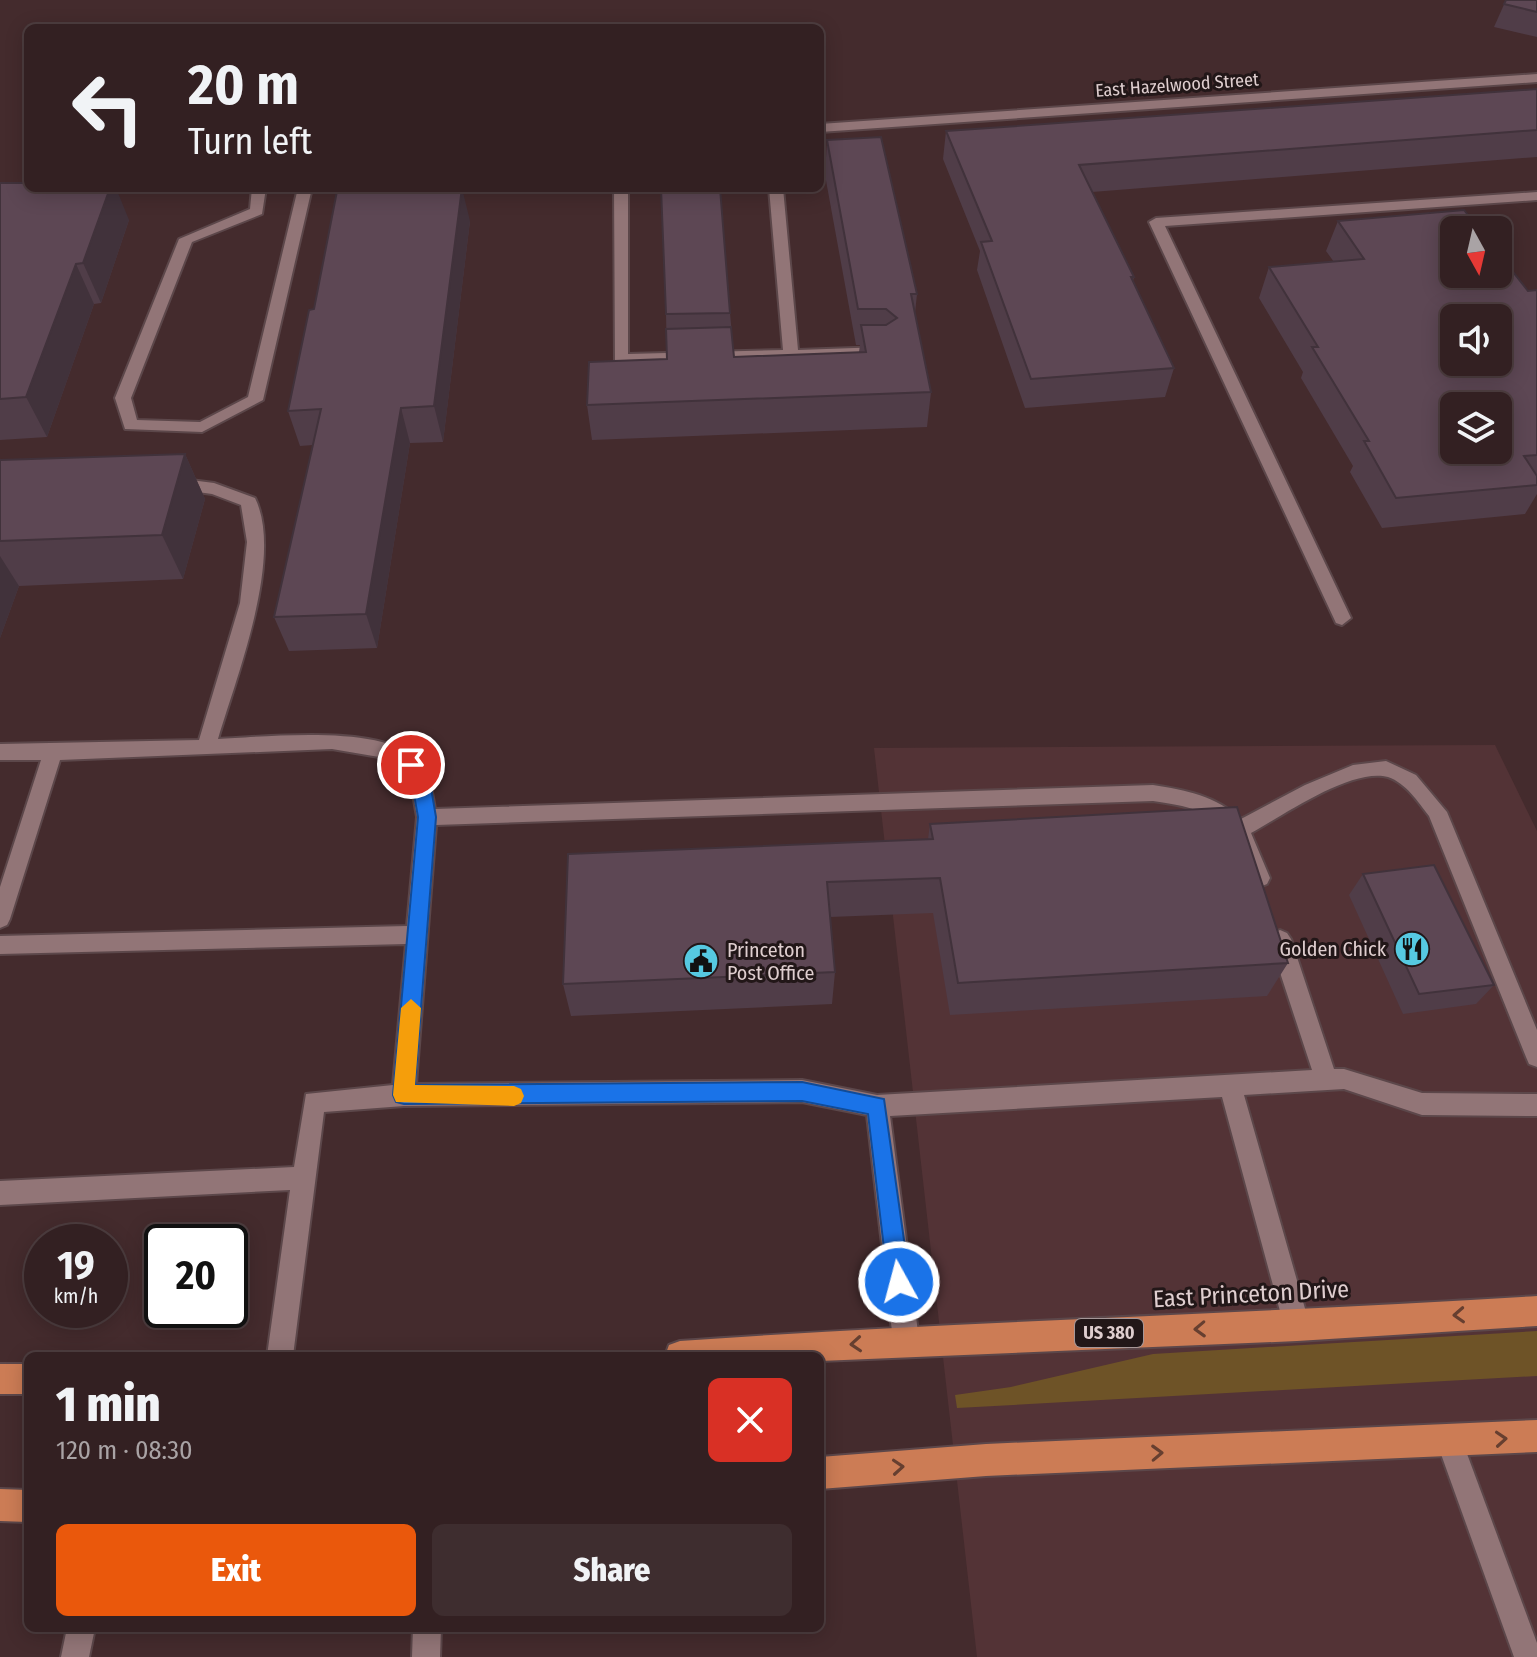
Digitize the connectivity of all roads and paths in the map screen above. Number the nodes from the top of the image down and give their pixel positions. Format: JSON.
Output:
{"nodes":[{"id":1,"x":1537,"y":78,"type":"edge"},
{"id":2,"x":824,"y":128,"type":"edge"},
{"id":3,"x":259,"y":192,"type":"edge"},
{"id":4,"x":304,"y":192,"type":"edge"},
{"id":5,"x":621,"y":192,"type":"edge"},
{"id":6,"x":776,"y":192,"type":"edge"},
{"id":7,"x":1537,"y":196,"type":"edge"},
{"id":8,"x":883,"y":352,"type":"edge"},
{"id":9,"x":791,"y":354,"type":"junction"},
{"id":10,"x":154,"y":481,"type":"edge"},
{"id":11,"x":1342,"y":618,"type":"dead end"},
{"id":12,"x":206,"y":747,"type":"junction"},
{"id":13,"x":0,"y":752,"type":"edge"},
{"id":14,"x":53,"y":753,"type":"junction"},
{"id":15,"x":427,"y":817,"type":"junction"},
{"id":16,"x":1239,"y":830,"type":"junction"},
{"id":17,"x":0,"y":919,"type":"edge"},
{"id":18,"x":417,"y":935,"type":"junction"},
{"id":19,"x":0,"y":945,"type":"edge"},
{"id":20,"x":1537,"y":1057,"type":"edge"},
{"id":21,"x":1326,"y":1080,"type":"junction"},
{"id":22,"x":1230,"y":1084,"type":"junction"},
{"id":23,"x":404,"y":1095,"type":"junction"},
{"id":24,"x":1537,"y":1105,"type":"edge"},
{"id":25,"x":877,"y":1106,"type":"junction"},
{"id":26,"x":305,"y":1178,"type":"junction"},
{"id":27,"x":0,"y":1193,"type":"edge"},
{"id":28,"x":1537,"y":1311,"type":"edge"},
{"id":29,"x":1297,"y":1326,"type":"junction"},
{"id":30,"x":906,"y":1340,"type":"junction"},
{"id":31,"x":281,"y":1352,"type":"edge"},
{"id":32,"x":736,"y":1352,"type":"edge"},
{"id":33,"x":0,"y":1379,"type":"edge"},
{"id":34,"x":24,"y":1379,"type":"edge"},
{"id":35,"x":1537,"y":1436,"type":"edge"},
{"id":36,"x":1450,"y":1443,"type":"junction"},
{"id":37,"x":824,"y":1473,"type":"edge"},
{"id":38,"x":0,"y":1505,"type":"edge"},
{"id":39,"x":24,"y":1506,"type":"edge"},
{"id":40,"x":80,"y":1632,"type":"edge"},
{"id":41,"x":427,"y":1632,"type":"edge"},
{"id":42,"x":75,"y":1657,"type":"edge"},
{"id":43,"x":426,"y":1657,"type":"edge"},
{"id":44,"x":1528,"y":1657,"type":"edge"}],
"edges":[{"from":1,"to":2,"type":"street","name":"East Hazelwood Street"},
{"from":3,"to":4,"type":"street"},
{"from":5,"to":9,"type":"street"},
{"from":6,"to":9,"type":"street"},
{"from":7,"to":11,"type":"street"},
{"from":8,"to":9,"type":"street"},
{"from":10,"to":12,"type":"street"},
{"from":12,"to":14,"type":"street"},
{"from":12,"to":15,"type":"street"},
{"from":13,"to":14,"type":"street"},
{"from":14,"to":17,"type":"street"},
{"from":15,"to":16,"type":"street"},
{"from":15,"to":18,"type":"street"},
{"from":16,"to":20,"type":"street"},
{"from":16,"to":21,"type":"street"},
{"from":18,"to":19,"type":"street"},
{"from":18,"to":23,"type":"street"},
{"from":21,"to":22,"type":"street"},
{"from":21,"to":24,"type":"street"},
{"from":22,"to":25,"type":"street"},
{"from":22,"to":29,"type":"street"},
{"from":23,"to":25,"type":"street"},
{"from":23,"to":26,"type":"street"},
{"from":25,"to":30,"type":"street"},
{"from":26,"to":27,"type":"street"},
{"from":26,"to":31,"type":"street"},
{"from":28,"to":29,"type":"highway","name":"East Princeton Drive","number":"US 380","one_way":true},
{"from":29,"to":30,"type":"highway","name":"East Princeton Drive","number":"US 380","one_way":true},
{"from":30,"to":32,"type":"highway","name":"East Princeton Drive","number":"US 380","one_way":true},
{"from":33,"to":34,"type":"highway"},
{"from":36,"to":35,"type":"highway","one_way":true},
{"from":37,"to":36,"type":"highway","one_way":true},
{"from":36,"to":44,"type":"street"},
{"from":38,"to":39,"type":"highway"},
{"from":40,"to":42,"type":"street"},
{"from":41,"to":43,"type":"street"}]}
